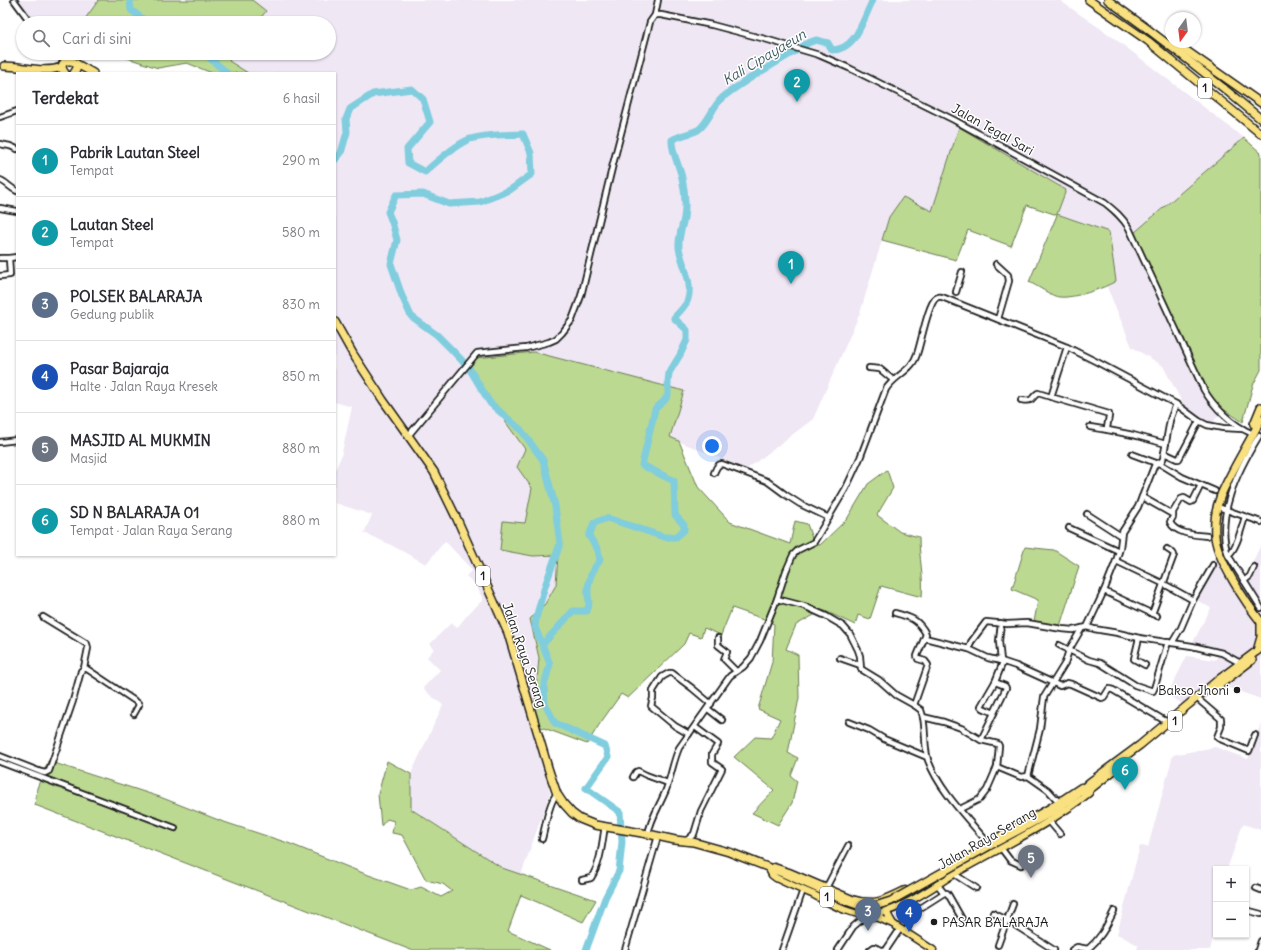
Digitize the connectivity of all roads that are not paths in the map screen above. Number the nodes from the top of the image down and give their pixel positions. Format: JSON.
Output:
{"nodes":[{"id":1,"x":14,"y":0,"type":"edge"},
{"id":2,"x":658,"y":0,"type":"edge"},
{"id":3,"x":1089,"y":0,"type":"edge"},
{"id":4,"x":1108,"y":0,"type":"edge"},
{"id":5,"x":655,"y":15,"type":"junction"},
{"id":6,"x":26,"y":16,"type":"edge"},
{"id":7,"x":1156,"y":34,"type":"junction"},
{"id":8,"x":1165,"y":38,"type":"edge"},
{"id":9,"x":1148,"y":41,"type":"junction"},
{"id":10,"x":1183,"y":48,"type":"edge"},
{"id":11,"x":67,"y":61,"type":"joint"},
{"id":12,"x":75,"y":63,"type":"junction"},
{"id":13,"x":2,"y":66,"type":"edge"},
{"id":14,"x":64,"y":70,"type":"edge"},
{"id":15,"x":30,"y":72,"type":"edge"},
{"id":16,"x":74,"y":72,"type":"edge"},
{"id":17,"x":91,"y":72,"type":"edge"},
{"id":18,"x":1261,"y":103,"type":"edge"},
{"id":19,"x":16,"y":112,"type":"edge"},
{"id":20,"x":0,"y":117,"type":"edge"},
{"id":21,"x":1261,"y":119,"type":"edge"},
{"id":22,"x":1261,"y":134,"type":"edge"},
{"id":23,"x":1261,"y":139,"type":"edge"},
{"id":24,"x":0,"y":144,"type":"edge"},
{"id":25,"x":16,"y":149,"type":"edge"},
{"id":26,"x":0,"y":180,"type":"edge"},
{"id":27,"x":16,"y":190,"type":"edge"},
{"id":28,"x":0,"y":208,"type":"edge"},
{"id":29,"x":16,"y":211,"type":"edge"},
{"id":30,"x":16,"y":257,"type":"edge"},
{"id":31,"x":0,"y":258,"type":"edge"},
{"id":32,"x":9,"y":258,"type":"junction"},
{"id":33,"x":996,"y":264,"type":"dead end"},
{"id":34,"x":962,"y":272,"type":"dead end"},
{"id":35,"x":0,"y":276,"type":"edge"},
{"id":36,"x":952,"y":301,"type":"junction"},
{"id":37,"x":998,"y":319,"type":"junction"},
{"id":38,"x":336,"y":324,"type":"edge"},
{"id":39,"x":1067,"y":347,"type":"junction"},
{"id":40,"x":869,"y":368,"type":"dead end"},
{"id":41,"x":893,"y":380,"type":"junction"},
{"id":42,"x":1051,"y":397,"type":"junction"},
{"id":43,"x":1021,"y":400,"type":"dead end"},
{"id":44,"x":1176,"y":404,"type":"junction"},
{"id":45,"x":1261,"y":407,"type":"edge"},
{"id":46,"x":1261,"y":419,"type":"edge"},
{"id":47,"x":1199,"y":421,"type":"junction"},
{"id":48,"x":1090,"y":427,"type":"dead end"},
{"id":49,"x":1108,"y":430,"type":"junction"},
{"id":50,"x":1243,"y":430,"type":"junction"},
{"id":51,"x":1255,"y":435,"type":"edge"},
{"id":52,"x":408,"y":436,"type":"junction"},
{"id":53,"x":16,"y":440,"type":"edge"},
{"id":54,"x":0,"y":442,"type":"edge"},
{"id":55,"x":1166,"y":444,"type":"junction"},
{"id":56,"x":1164,"y":453,"type":"junction"},
{"id":57,"x":1132,"y":454,"type":"dead end"},
{"id":58,"x":1157,"y":463,"type":"junction"},
{"id":59,"x":714,"y":473,"type":"dead end"},
{"id":60,"x":1201,"y":485,"type":"junction"},
{"id":61,"x":1215,"y":491,"type":"dead end"},
{"id":62,"x":1142,"y":497,"type":"junction"},
{"id":63,"x":1218,"y":507,"type":"junction"},
{"id":64,"x":1226,"y":510,"type":"junction"},
{"id":65,"x":1087,"y":514,"type":"dead end"},
{"id":66,"x":1172,"y":514,"type":"junction"},
{"id":67,"x":1245,"y":517,"type":"junction"},
{"id":68,"x":829,"y":518,"type":"junction"},
{"id":69,"x":1261,"y":522,"type":"edge"},
{"id":70,"x":1069,"y":528,"type":"dead end"},
{"id":71,"x":1121,"y":536,"type":"junction"},
{"id":72,"x":1207,"y":536,"type":"dead end"},
{"id":73,"x":1167,"y":549,"type":"dead end"},
{"id":74,"x":1118,"y":551,"type":"junction"},
{"id":75,"x":1228,"y":555,"type":"junction"},
{"id":76,"x":1116,"y":560,"type":"junction"},
{"id":77,"x":1213,"y":565,"type":"dead end"},
{"id":78,"x":1254,"y":567,"type":"dead end"},
{"id":79,"x":1244,"y":582,"type":"junction"},
{"id":80,"x":1164,"y":584,"type":"junction"},
{"id":81,"x":1104,"y":591,"type":"junction"},
{"id":82,"x":777,"y":599,"type":"junction"},
{"id":83,"x":1193,"y":600,"type":"junction"},
{"id":84,"x":1261,"y":608,"type":"edge"},
{"id":85,"x":895,"y":612,"type":"dead end"},
{"id":86,"x":1152,"y":614,"type":"junction"},
{"id":87,"x":1157,"y":616,"type":"dead end"},
{"id":88,"x":43,"y":617,"type":"dead end"},
{"id":89,"x":1260,"y":620,"type":"edge"},
{"id":90,"x":1001,"y":623,"type":"junction"},
{"id":91,"x":1085,"y":627,"type":"junction"},
{"id":92,"x":718,"y":638,"type":"dead end"},
{"id":93,"x":925,"y":638,"type":"junction"},
{"id":94,"x":1139,"y":638,"type":"junction"},
{"id":95,"x":1170,"y":642,"type":"junction"},
{"id":96,"x":1059,"y":646,"type":"dead end"},
{"id":97,"x":969,"y":649,"type":"junction"},
{"id":98,"x":1069,"y":650,"type":"junction"},
{"id":99,"x":1260,"y":651,"type":"edge"},
{"id":100,"x":840,"y":658,"type":"dead end"},
{"id":101,"x":1002,"y":661,"type":"junction"},
{"id":102,"x":1243,"y":664,"type":"junction"},
{"id":103,"x":860,"y":665,"type":"junction"},
{"id":104,"x":1144,"y":665,"type":"dead end"},
{"id":105,"x":84,"y":668,"type":"junction"},
{"id":106,"x":736,"y":671,"type":"junction"},
{"id":107,"x":995,"y":682,"type":"junction"},
{"id":108,"x":1053,"y":682,"type":"junction"},
{"id":109,"x":1199,"y":700,"type":"junction"},
{"id":110,"x":914,"y":705,"type":"junction"},
{"id":111,"x":710,"y":706,"type":"junction"},
{"id":112,"x":994,"y":713,"type":"junction"},
{"id":113,"x":1182,"y":713,"type":"junction"},
{"id":114,"x":134,"y":714,"type":"dead end"},
{"id":115,"x":923,"y":717,"type":"junction"},
{"id":116,"x":722,"y":720,"type":"dead end"},
{"id":117,"x":849,"y":722,"type":"dead end"},
{"id":118,"x":1167,"y":722,"type":"junction"},
{"id":119,"x":695,"y":727,"type":"junction"},
{"id":120,"x":689,"y":734,"type":"junction"},
{"id":121,"x":1255,"y":735,"type":"dead end"},
{"id":122,"x":982,"y":740,"type":"junction"},
{"id":123,"x":0,"y":756,"type":"edge"},
{"id":124,"x":927,"y":758,"type":"junction"},
{"id":125,"x":0,"y":762,"type":"edge"},
{"id":126,"x":997,"y":767,"type":"junction"},
{"id":127,"x":1105,"y":774,"type":"junction"},
{"id":128,"x":1028,"y":776,"type":"junction"},
{"id":129,"x":633,"y":777,"type":"dead end"},
{"id":130,"x":668,"y":783,"type":"junction"},
{"id":131,"x":557,"y":794,"type":"junction"},
{"id":132,"x":1058,"y":802,"type":"junction"},
{"id":133,"x":960,"y":809,"type":"junction"},
{"id":134,"x":1049,"y":821,"type":"junction"},
{"id":135,"x":607,"y":827,"type":"junction"},
{"id":136,"x":175,"y":828,"type":"dead end"},
{"id":137,"x":644,"y":833,"type":"junction"},
{"id":138,"x":1060,"y":834,"type":"dead end"},
{"id":139,"x":658,"y":836,"type":"junction"},
{"id":140,"x":542,"y":839,"type":"dead end"},
{"id":141,"x":687,"y":841,"type":"junction"},
{"id":142,"x":988,"y":842,"type":"junction"},
{"id":143,"x":848,"y":846,"type":"dead end"},
{"id":144,"x":1001,"y":848,"type":"junction"},
{"id":145,"x":975,"y":850,"type":"junction"},
{"id":146,"x":982,"y":859,"type":"junction"},
{"id":147,"x":1020,"y":865,"type":"dead end"},
{"id":148,"x":770,"y":870,"type":"junction"},
{"id":149,"x":954,"y":874,"type":"junction"},
{"id":150,"x":582,"y":880,"type":"dead end"},
{"id":151,"x":937,"y":884,"type":"junction"},
{"id":152,"x":826,"y":888,"type":"junction"},
{"id":153,"x":976,"y":888,"type":"dead end"},
{"id":154,"x":803,"y":890,"type":"junction"},
{"id":155,"x":904,"y":890,"type":"junction"},
{"id":156,"x":944,"y":893,"type":"junction"},
{"id":157,"x":885,"y":900,"type":"junction"},
{"id":158,"x":907,"y":902,"type":"junction"},
{"id":159,"x":1013,"y":904,"type":"dead end"},
{"id":160,"x":886,"y":911,"type":"junction"},
{"id":161,"x":1114,"y":911,"type":"dead end"},
{"id":162,"x":1249,"y":911,"type":"edge"},
{"id":163,"x":993,"y":913,"type":"dead end"},
{"id":164,"x":870,"y":914,"type":"junction"},
{"id":165,"x":1261,"y":914,"type":"edge"},
{"id":166,"x":962,"y":919,"type":"dead end"},
{"id":167,"x":1007,"y":920,"type":"junction"},
{"id":168,"x":893,"y":924,"type":"junction"},
{"id":169,"x":903,"y":931,"type":"junction"},
{"id":170,"x":1261,"y":941,"type":"edge"},
{"id":171,"x":998,"y":945,"type":"dead end"},
{"id":172,"x":625,"y":950,"type":"edge"},
{"id":173,"x":782,"y":950,"type":"edge"},
{"id":174,"x":838,"y":950,"type":"edge"},
{"id":175,"x":870,"y":950,"type":"edge"},
{"id":176,"x":882,"y":950,"type":"edge"},
{"id":177,"x":886,"y":950,"type":"edge"},
{"id":178,"x":933,"y":950,"type":"edge"},
{"id":179,"x":1054,"y":950,"type":"edge"},
{"id":180,"x":1072,"y":950,"type":"edge"},
{"id":181,"x":1258,"y":950,"type":"edge"}],
"edges":[{"from":1,"to":6,"type":"street"},
{"from":2,"to":5,"type":"street"},
{"from":3,"to":9,"type":"highway","number":"1"},
{"from":4,"to":7,"type":"highway","number":"1"},
{"from":5,"to":50,"type":"street","name":"Jalan Tegal Sari"},
{"from":5,"to":52,"type":"street"},
{"from":7,"to":8,"type":"highway"},
{"from":7,"to":21,"type":"highway","number":"1"},
{"from":9,"to":22,"type":"highway","number":"1"},
{"from":9,"to":23,"type":"highway"},
{"from":10,"to":18,"type":"highway"},
{"from":11,"to":12,"type":"highway"},
{"from":11,"to":14,"type":"highway"},
{"from":12,"to":16,"type":"highway"},
{"from":12,"to":17,"type":"highway"},
{"from":13,"to":14,"type":"highway"},
{"from":13,"to":15,"type":"highway"},
{"from":19,"to":20,"type":"street"},
{"from":24,"to":25,"type":"street"},
{"from":26,"to":27,"type":"street"},
{"from":28,"to":29,"type":"street"},
{"from":30,"to":32,"type":"street"},
{"from":31,"to":32,"type":"street"},
{"from":32,"to":35,"type":"street"},
{"from":33,"to":37,"type":"street"},
{"from":34,"to":36,"type":"street"},
{"from":36,"to":37,"type":"street"},
{"from":36,"to":41,"type":"street"},
{"from":37,"to":39,"type":"street"},
{"from":38,"to":52,"type":"highway","name":"Jalan Raya Serang","number":"1"},
{"from":39,"to":42,"type":"street"},
{"from":39,"to":44,"type":"street"},
{"from":40,"to":41,"type":"street"},
{"from":41,"to":68,"type":"street"},
{"from":42,"to":43,"type":"street"},
{"from":42,"to":49,"type":"street"},
{"from":44,"to":47,"type":"street"},
{"from":44,"to":55,"type":"street"},
{"from":45,"to":51,"type":"highway"},
{"from":46,"to":51,"type":"highway"},
{"from":47,"to":50,"type":"street"},
{"from":47,"to":56,"type":"street"},
{"from":48,"to":49,"type":"street"},
{"from":49,"to":55,"type":"street"},
{"from":50,"to":51,"type":"street","name":"Jalan Tegal Sari"},
{"from":51,"to":63,"type":"highway"},
{"from":51,"to":64,"type":"street"},
{"from":52,"to":131,"type":"highway","name":"Jalan Raya Serang","number":"1"},
{"from":53,"to":54,"type":"street"},
{"from":55,"to":56,"type":"street"},
{"from":56,"to":58,"type":"street"},
{"from":57,"to":58,"type":"street"},
{"from":58,"to":60,"type":"street"},
{"from":58,"to":62,"type":"street"},
{"from":59,"to":68,"type":"street"},
{"from":60,"to":61,"type":"street"},
{"from":60,"to":66,"type":"street"},
{"from":62,"to":66,"type":"street"},
{"from":62,"to":71,"type":"street"},
{"from":63,"to":64,"type":"street"},
{"from":63,"to":89,"type":"highway"},
{"from":64,"to":67,"type":"street"},
{"from":64,"to":75,"type":"street"},
{"from":65,"to":71,"type":"street"},
{"from":66,"to":72,"type":"street"},
{"from":67,"to":69,"type":"street"},
{"from":67,"to":75,"type":"street"},
{"from":68,"to":82,"type":"street"},
{"from":70,"to":74,"type":"street"},
{"from":71,"to":74,"type":"street"},
{"from":73,"to":80,"type":"street"},
{"from":74,"to":76,"type":"street"},
{"from":75,"to":79,"type":"street"},
{"from":76,"to":80,"type":"street"},
{"from":76,"to":81,"type":"street"},
{"from":77,"to":83,"type":"street"},
{"from":78,"to":79,"type":"street"},
{"from":79,"to":84,"type":"street"},
{"from":80,"to":83,"type":"street"},
{"from":80,"to":86,"type":"street"},
{"from":81,"to":86,"type":"street"},
{"from":81,"to":91,"type":"street"},
{"from":82,"to":103,"type":"street"},
{"from":82,"to":106,"type":"street"},
{"from":83,"to":95,"type":"street"},
{"from":85,"to":93,"type":"street"},
{"from":86,"to":87,"type":"street"},
{"from":88,"to":105,"type":"street"},
{"from":89,"to":99,"type":"highway"},
{"from":90,"to":91,"type":"street"},
{"from":90,"to":97,"type":"street"},
{"from":90,"to":101,"type":"street"},
{"from":91,"to":94,"type":"street"},
{"from":91,"to":98,"type":"street"},
{"from":92,"to":106,"type":"street"},
{"from":93,"to":97,"type":"street"},
{"from":93,"to":110,"type":"street"},
{"from":94,"to":95,"type":"street"},
{"from":94,"to":104,"type":"street"},
{"from":95,"to":98,"type":"street"},
{"from":95,"to":102,"type":"street"},
{"from":96,"to":98,"type":"street"},
{"from":97,"to":101,"type":"street"},
{"from":98,"to":108,"type":"street"},
{"from":99,"to":102,"type":"highway","name":"Jalan Raya Serang","number":"1"},
{"from":100,"to":103,"type":"street"},
{"from":101,"to":107,"type":"street"},
{"from":101,"to":108,"type":"street"},
{"from":102,"to":109,"type":"highway","name":"Jalan Raya Serang","number":"1"},
{"from":103,"to":110,"type":"street"},
{"from":105,"to":114,"type":"street"},
{"from":105,"to":123,"type":"street"},
{"from":106,"to":111,"type":"street"},
{"from":107,"to":112,"type":"street"},
{"from":107,"to":112,"type":"street"},
{"from":108,"to":118,"type":"street"},
{"from":108,"to":128,"type":"street"},
{"from":109,"to":113,"type":"highway","name":"Jalan Raya Serang","number":"1"},
{"from":109,"to":121,"type":"street"},
{"from":110,"to":115,"type":"street"},
{"from":111,"to":116,"type":"street"},
{"from":111,"to":119,"type":"street"},
{"from":111,"to":120,"type":"street"},
{"from":112,"to":122,"type":"street"},
{"from":113,"to":118,"type":"highway","name":"Jalan Raya Serang","number":"1"},
{"from":113,"to":127,"type":"highway","name":"Jalan Raya Serang","number":"1"},
{"from":115,"to":122,"type":"street"},
{"from":115,"to":124,"type":"street"},
{"from":117,"to":124,"type":"street"},
{"from":118,"to":127,"type":"highway","name":"Jalan Raya Serang","number":"1"},
{"from":119,"to":120,"type":"street"},
{"from":119,"to":141,"type":"street"},
{"from":120,"to":130,"type":"street"},
{"from":122,"to":126,"type":"street"},
{"from":124,"to":133,"type":"street"},
{"from":125,"to":136,"type":"street"},
{"from":126,"to":128,"type":"street"},
{"from":126,"to":133,"type":"street"},
{"from":127,"to":132,"type":"main road"},
{"from":127,"to":134,"type":"main road"},
{"from":127,"to":148,"type":"highway","name":"Jalan Raya Serang","number":"1"},
{"from":128,"to":132,"type":"street"},
{"from":129,"to":130,"type":"street"},
{"from":130,"to":137,"type":"street"},
{"from":131,"to":135,"type":"highway","name":"Jalan Raya Serang","number":"1"},
{"from":131,"to":140,"type":"street"},
{"from":132,"to":142,"type":"main road"},
{"from":133,"to":142,"type":"street"},
{"from":134,"to":138,"type":"street"},
{"from":134,"to":144,"type":"main road"},
{"from":135,"to":137,"type":"highway","name":"Jalan Raya Serang","number":"1"},
{"from":135,"to":150,"type":"street"},
{"from":137,"to":139,"type":"highway","name":"Jalan Raya Serang","number":"1"},
{"from":139,"to":141,"type":"highway","name":"Jalan Raya Serang","number":"1"},
{"from":139,"to":172,"type":"street"},
{"from":141,"to":148,"type":"highway","name":"Jalan Raya Serang","number":"1"},
{"from":142,"to":145,"type":"main road"},
{"from":143,"to":152,"type":"street"},
{"from":144,"to":146,"type":"main road"},
{"from":144,"to":147,"type":"street"},
{"from":145,"to":146,"type":"main road"},
{"from":145,"to":155,"type":"main road"},
{"from":146,"to":149,"type":"main road"},
{"from":148,"to":152,"type":"main road"},
{"from":148,"to":154,"type":"main road"},
{"from":149,"to":151,"type":"main road"},
{"from":149,"to":153,"type":"street"},
{"from":151,"to":156,"type":"street"},
{"from":151,"to":158,"type":"main road"},
{"from":152,"to":157,"type":"main road"},
{"from":154,"to":164,"type":"main road"},
{"from":154,"to":173,"type":"street"},
{"from":155,"to":157,"type":"main road"},
{"from":155,"to":158,"type":"main road"},
{"from":156,"to":166,"type":"street"},
{"from":156,"to":169,"type":"street"},
{"from":157,"to":160,"type":"main road"},
{"from":158,"to":160,"type":"main road"},
{"from":159,"to":167,"type":"street"},
{"from":160,"to":164,"type":"main road"},
{"from":160,"to":168,"type":"main road"},
{"from":161,"to":180,"type":"street"},
{"from":162,"to":165,"type":"street"},
{"from":163,"to":167,"type":"street"},
{"from":164,"to":168,"type":"main road"},
{"from":164,"to":174,"type":"street"},
{"from":167,"to":171,"type":"street"},
{"from":167,"to":179,"type":"street"},
{"from":168,"to":169,"type":"main road"},
{"from":169,"to":177,"type":"street"},
{"from":169,"to":178,"type":"main road"},
{"from":170,"to":181,"type":"street"},
{"from":175,"to":176,"type":"street"}]}
